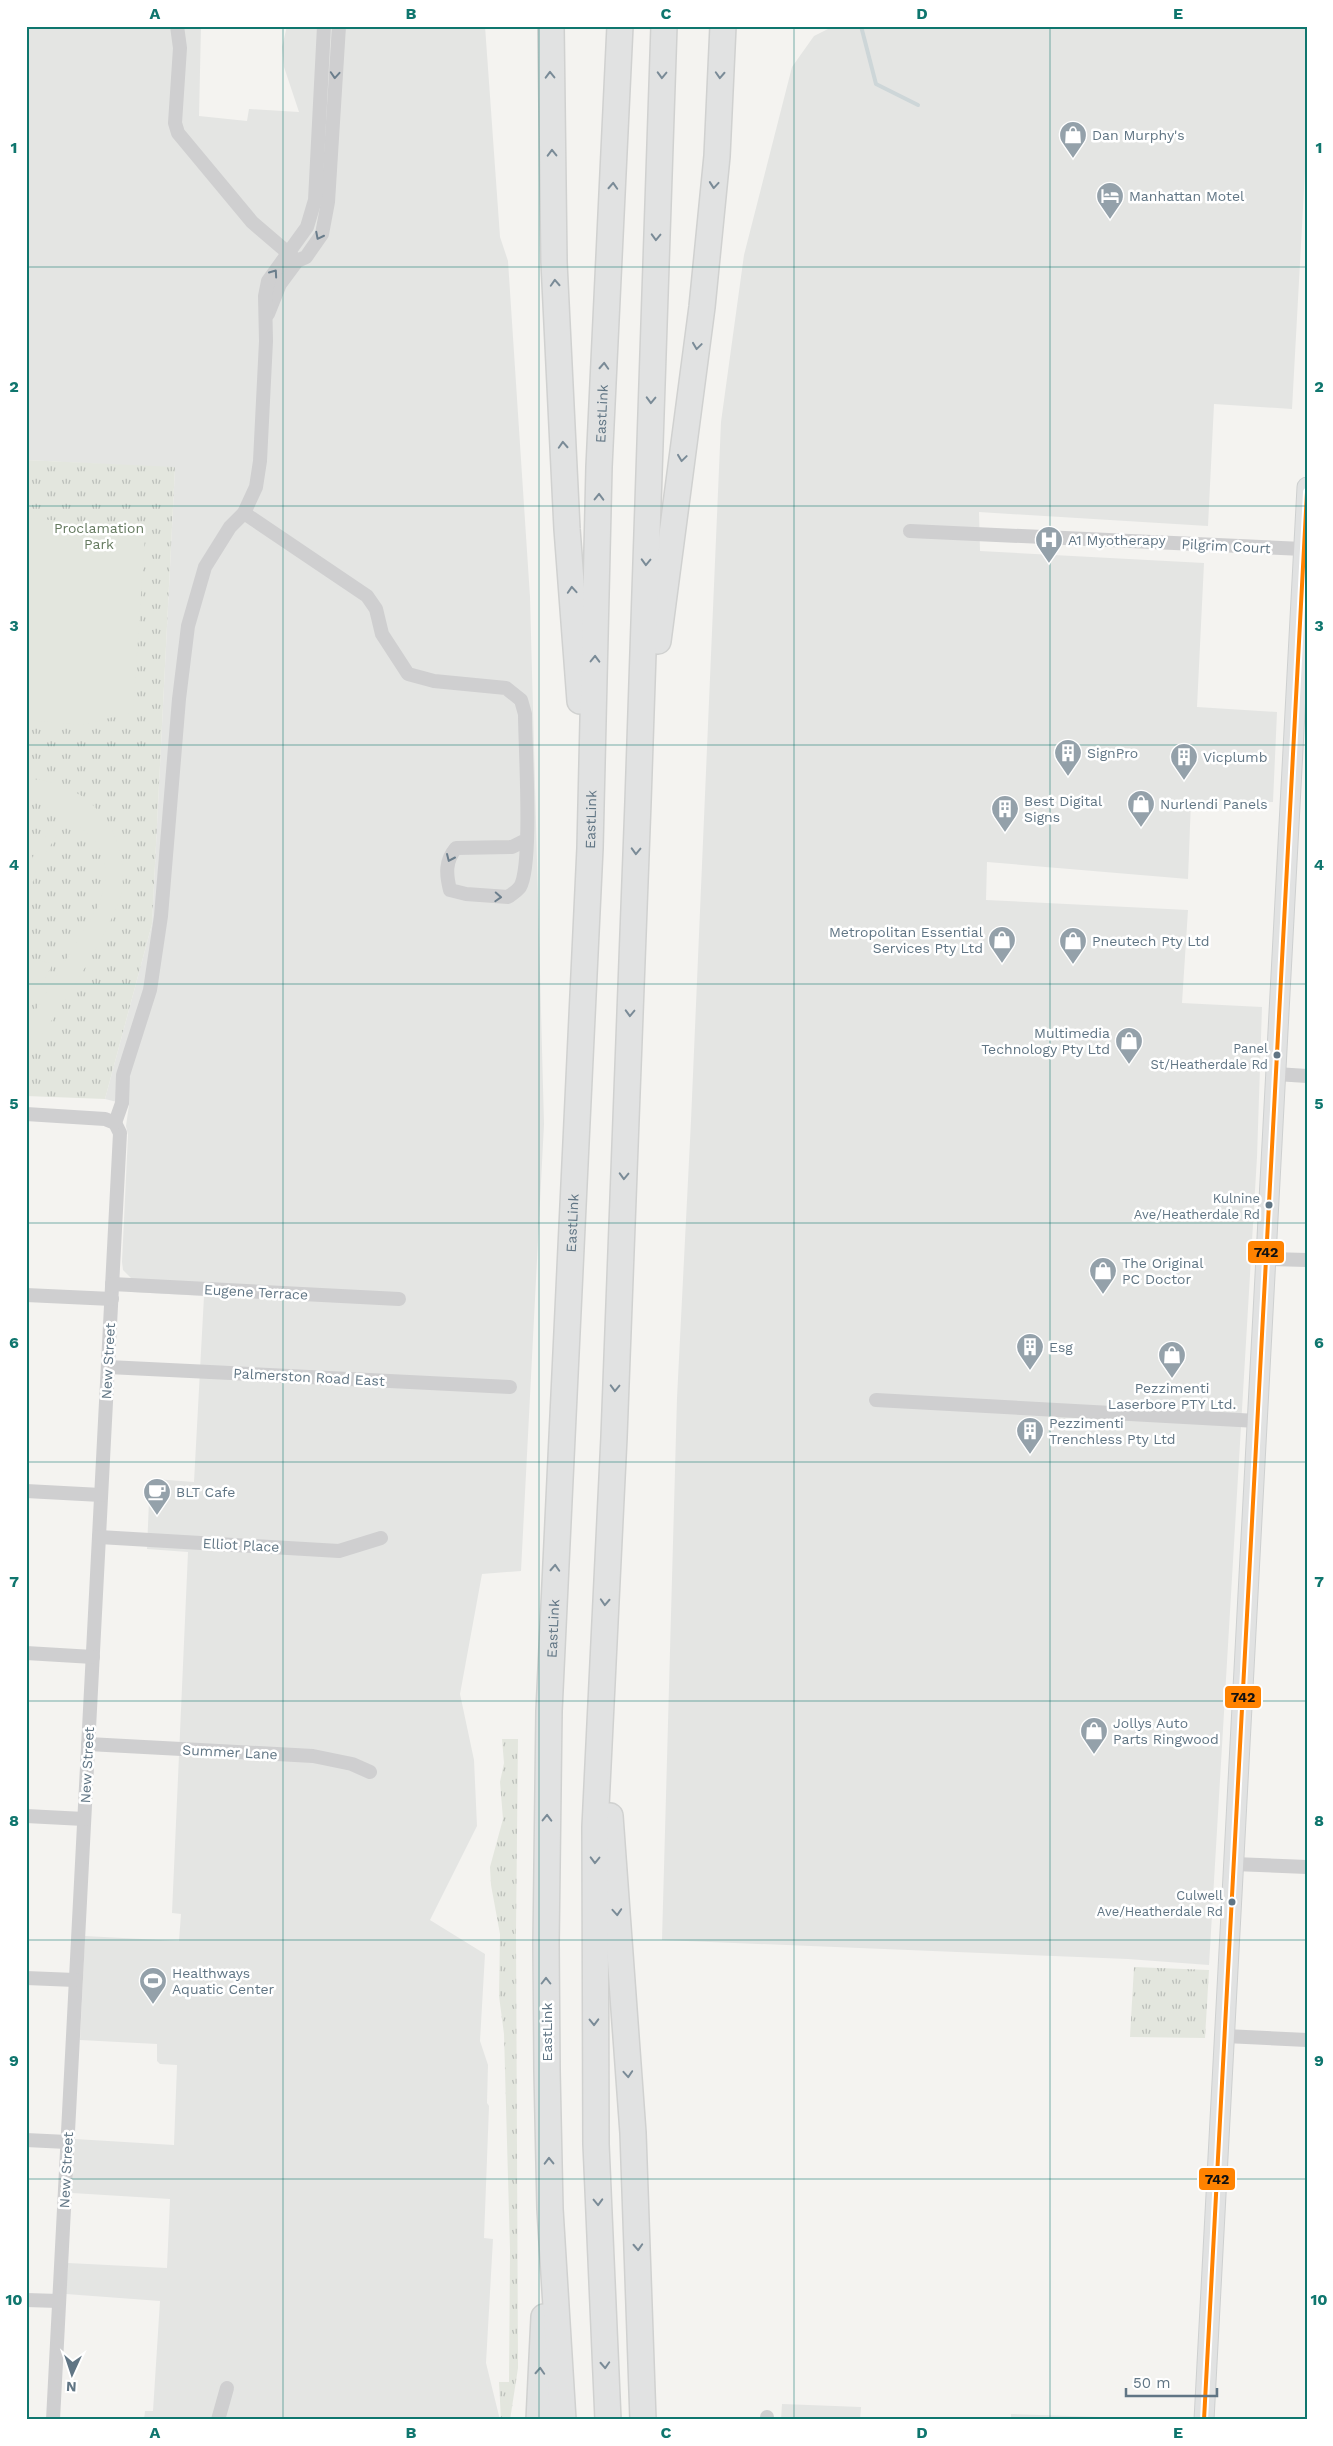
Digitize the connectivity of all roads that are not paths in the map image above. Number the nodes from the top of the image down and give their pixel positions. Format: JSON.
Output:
{"nodes":[{"id":1,"x":177,"y":26,"type":"edge"},
{"id":2,"x":324,"y":26,"type":"edge"},
{"id":3,"x":339,"y":26,"type":"edge"},
{"id":4,"x":620,"y":26,"type":"edge"},
{"id":5,"x":664,"y":26,"type":"edge"},
{"id":6,"x":723,"y":26,"type":"edge"},
{"id":7,"x":548,"y":33,"type":"edge"},
{"id":8,"x":293,"y":257,"type":"junction"},
{"id":9,"x":1307,"y":487,"type":"edge"},
{"id":10,"x":244,"y":513,"type":"junction"},
{"id":11,"x":910,"y":531,"type":"dead end"},
{"id":12,"x":1304,"y":549,"type":"junction"},
{"id":13,"x":638,"y":802,"type":"junction"},
{"id":14,"x":526,"y":840,"type":"junction"},
{"id":15,"x":590,"y":848,"type":"junction"},
{"id":16,"x":1276,"y":1074,"type":"junction"},
{"id":17,"x":1307,"y":1076,"type":"edge"},
{"id":18,"x":26,"y":1114,"type":"edge"},
{"id":19,"x":110,"y":1121,"type":"junction"},
{"id":20,"x":1266,"y":1259,"type":"junction"},
{"id":21,"x":1307,"y":1260,"type":"edge"},
{"id":22,"x":112,"y":1284,"type":"junction"},
{"id":23,"x":26,"y":1295,"type":"edge"},
{"id":24,"x":112,"y":1299,"type":"junction"},
{"id":25,"x":399,"y":1299,"type":"dead end"},
{"id":26,"x":108,"y":1367,"type":"junction"},
{"id":27,"x":510,"y":1387,"type":"dead end"},
{"id":28,"x":876,"y":1400,"type":"dead end"},
{"id":29,"x":1257,"y":1421,"type":"junction"},
{"id":30,"x":26,"y":1491,"type":"edge"},
{"id":31,"x":101,"y":1495,"type":"junction"},
{"id":32,"x":99,"y":1537,"type":"junction"},
{"id":33,"x":381,"y":1538,"type":"dead end"},
{"id":34,"x":26,"y":1653,"type":"edge"},
{"id":35,"x":93,"y":1657,"type":"junction"},
{"id":36,"x":602,"y":1689,"type":"junction"},
{"id":37,"x":88,"y":1744,"type":"junction"},
{"id":38,"x":370,"y":1772,"type":"dead end"},
{"id":39,"x":26,"y":1816,"type":"edge"},
{"id":40,"x":84,"y":1819,"type":"junction"},
{"id":41,"x":1234,"y":1864,"type":"junction"},
{"id":42,"x":1307,"y":1867,"type":"edge"},
{"id":43,"x":26,"y":1978,"type":"edge"},
{"id":44,"x":76,"y":1980,"type":"junction"},
{"id":45,"x":1225,"y":2036,"type":"junction"},
{"id":46,"x":1307,"y":2040,"type":"edge"},
{"id":47,"x":26,"y":2140,"type":"edge"},
{"id":48,"x":67,"y":2142,"type":"junction"},
{"id":49,"x":550,"y":2209,"type":"junction"},
{"id":50,"x":640,"y":2274,"type":"junction"},
{"id":51,"x":26,"y":2300,"type":"edge"},
{"id":52,"x":59,"y":2301,"type":"junction"},
{"id":53,"x":227,"y":2388,"type":"dead end"},
{"id":54,"x":52,"y":2420,"type":"edge"},
{"id":55,"x":218,"y":2420,"type":"edge"},
{"id":56,"x":539,"y":2420,"type":"edge"},
{"id":57,"x":563,"y":2420,"type":"edge"},
{"id":58,"x":608,"y":2420,"type":"edge"},
{"id":59,"x":643,"y":2420,"type":"edge"},
{"id":60,"x":657,"y":2420,"type":"edge"},
{"id":61,"x":1204,"y":2420,"type":"edge"}],
"edges":[{"from":1,"to":8,"type":"street"},
{"from":2,"to":8,"type":"street"},
{"from":3,"to":8,"type":"street","one_way":true},
{"from":15,"to":4,"type":"highway","name":"EastLink","one_way":true},
{"from":5,"to":13,"type":"highway","one_way":true},
{"from":6,"to":13,"type":"highway","one_way":true},
{"from":15,"to":7,"type":"highway","one_way":true},
{"from":8,"to":10,"type":"street"},
{"from":9,"to":12,"type":"main road"},
{"from":10,"to":14,"type":"street"},
{"from":10,"to":19,"type":"street"},
{"from":11,"to":12,"type":"street","name":"Pilgrim Court"},
{"from":12,"to":16,"type":"main road"},
{"from":13,"to":36,"type":"highway","one_way":true},
{"from":14,"to":14,"type":"street","one_way":true},
{"from":49,"to":15,"type":"highway","name":"EastLink","one_way":true},
{"from":16,"to":17,"type":"street"},
{"from":16,"to":20,"type":"main road"},
{"from":18,"to":19,"type":"street"},
{"from":19,"to":22,"type":"street","name":"New Street"},
{"from":20,"to":21,"type":"street"},
{"from":20,"to":29,"type":"main road"},
{"from":22,"to":24,"type":"street","name":"New Street"},
{"from":22,"to":25,"type":"street","name":"Eugene Terrace"},
{"from":23,"to":24,"type":"street"},
{"from":24,"to":26,"type":"street","name":"New Street"},
{"from":26,"to":27,"type":"street","name":"Palmerston Road East"},
{"from":26,"to":31,"type":"street","name":"New Street"},
{"from":28,"to":29,"type":"street"},
{"from":29,"to":41,"type":"main road"},
{"from":30,"to":31,"type":"street"},
{"from":31,"to":32,"type":"street","name":"New Street"},
{"from":32,"to":33,"type":"street","name":"Elliot Place"},
{"from":32,"to":35,"type":"street","name":"New Street"},
{"from":34,"to":35,"type":"street"},
{"from":35,"to":37,"type":"street","name":"New Street"},
{"from":36,"to":50,"type":"highway","one_way":true},
{"from":36,"to":58,"type":"highway","one_way":true},
{"from":37,"to":38,"type":"street","name":"Summer Lane"},
{"from":37,"to":40,"type":"street","name":"New Street"},
{"from":39,"to":40,"type":"street"},
{"from":40,"to":44,"type":"street","name":"New Street"},
{"from":41,"to":42,"type":"street"},
{"from":41,"to":45,"type":"main road"},
{"from":43,"to":44,"type":"street"},
{"from":44,"to":48,"type":"street","name":"New Street"},
{"from":45,"to":46,"type":"street"},
{"from":45,"to":61,"type":"main road"},
{"from":47,"to":48,"type":"street"},
{"from":48,"to":52,"type":"street","name":"New Street"},
{"from":56,"to":49,"type":"highway","one_way":true},
{"from":49,"to":57,"type":"highway","name":"EastLink"},
{"from":50,"to":59,"type":"highway"},
{"from":50,"to":60,"type":"highway"},
{"from":51,"to":52,"type":"street"},
{"from":52,"to":54,"type":"street","name":"New Street"},
{"from":53,"to":55,"type":"street"}]}
